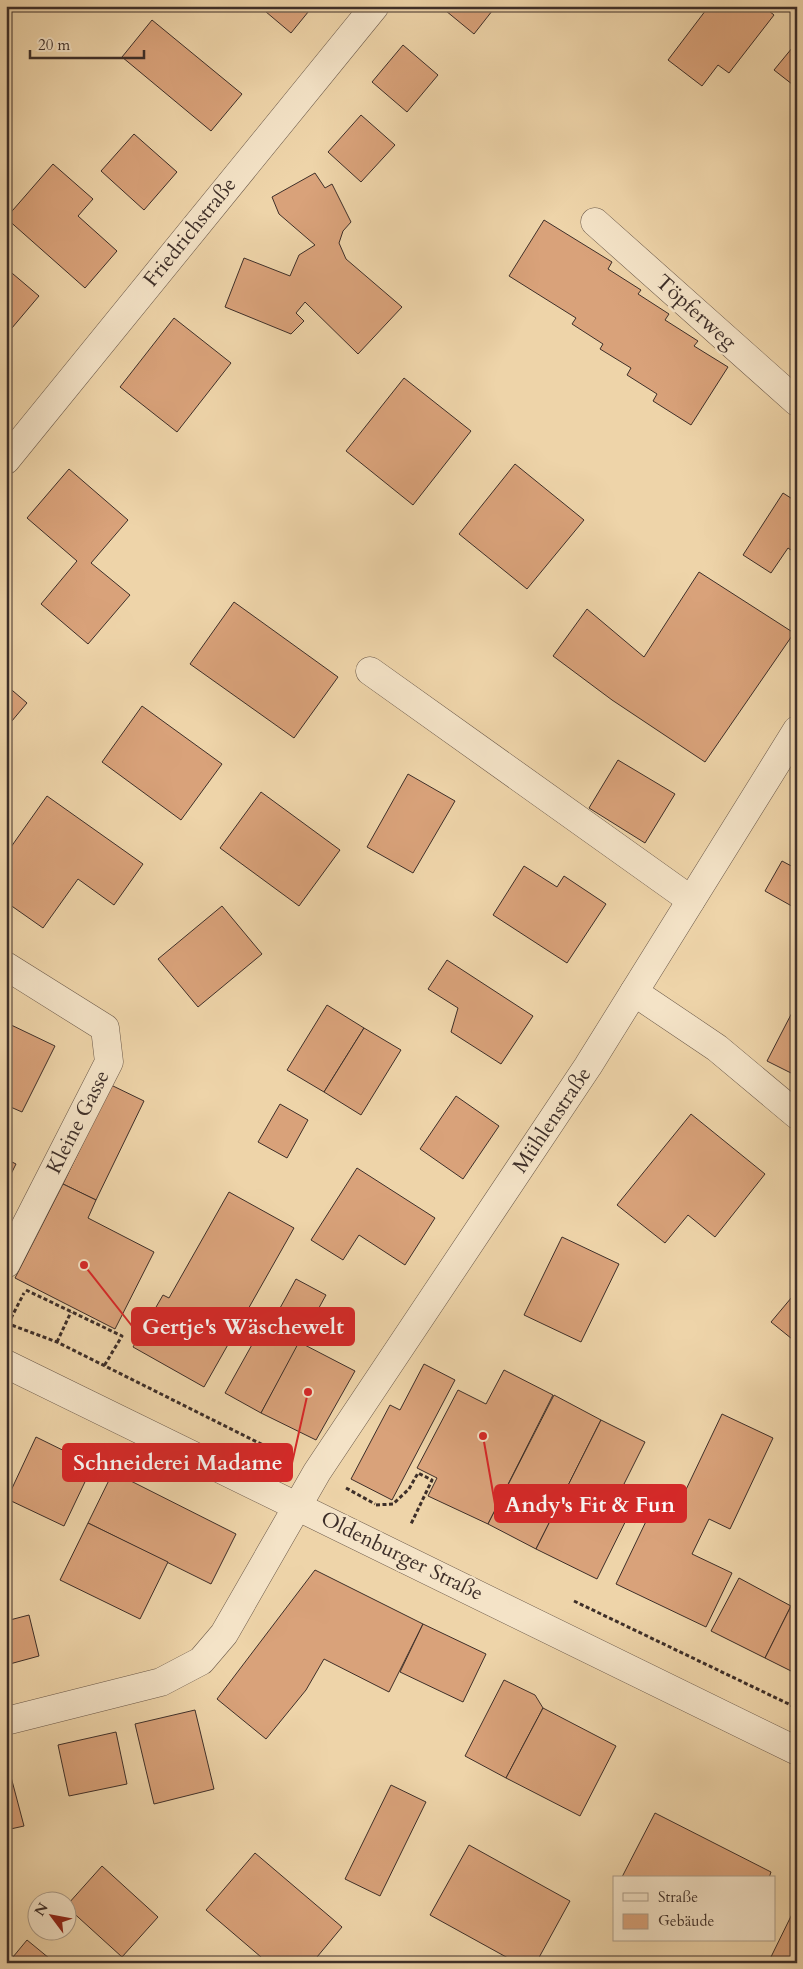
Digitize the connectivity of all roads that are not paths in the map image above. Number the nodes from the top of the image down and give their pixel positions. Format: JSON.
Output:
{"nodes":[{"id":1,"x":376,"y":6,"type":"edge"},
{"id":2,"x":595,"y":222,"type":"dead end"},
{"id":3,"x":797,"y":402,"type":"edge"},
{"id":4,"x":6,"y":460,"type":"edge"},
{"id":5,"x":370,"y":671,"type":"dead end"},
{"id":6,"x":797,"y":730,"type":"edge"},
{"id":7,"x":691,"y":900,"type":"junction"},
{"id":8,"x":6,"y":966,"type":"edge"},
{"id":9,"x":634,"y":992,"type":"junction"},
{"id":10,"x":797,"y":1115,"type":"edge"},
{"id":11,"x":13,"y":1275,"type":"edge"},
{"id":12,"x":6,"y":1364,"type":"edge"},
{"id":13,"x":299,"y":1505,"type":"junction"},
{"id":14,"x":6,"y":1721,"type":"edge"},
{"id":15,"x":797,"y":1750,"type":"edge"}],
"edges":[{"from":1,"to":4,"type":"street","name":"Friedrichstraße"},
{"from":2,"to":3,"type":"street","name":"Töpferweg"},
{"from":5,"to":7,"type":"street"},
{"from":6,"to":7,"type":"street","name":"Mühlenstraße"},
{"from":7,"to":9,"type":"street","name":"Mühlenstraße"},
{"from":8,"to":11,"type":"street","name":"Kleine Gasse"},
{"from":9,"to":10,"type":"street"},
{"from":9,"to":13,"type":"street","name":"Mühlenstraße"},
{"from":12,"to":13,"type":"street","name":"Oldenburger Straße"},
{"from":13,"to":14,"type":"street","name":"Mühlenstraße"},
{"from":13,"to":15,"type":"street","name":"Oldenburger Straße"}]}
